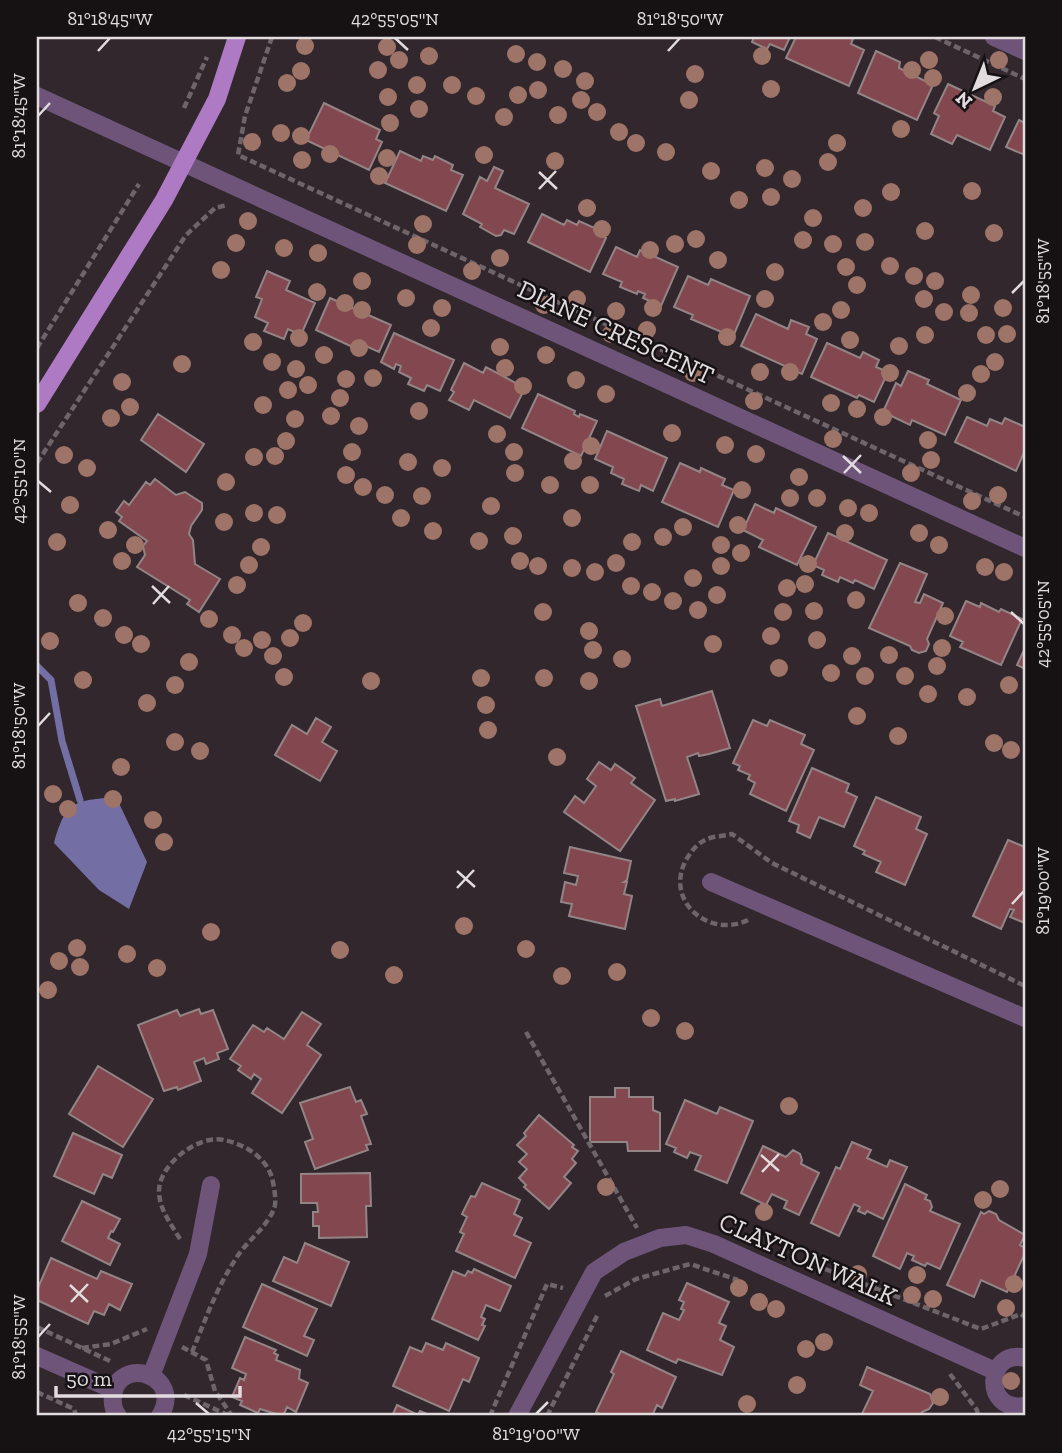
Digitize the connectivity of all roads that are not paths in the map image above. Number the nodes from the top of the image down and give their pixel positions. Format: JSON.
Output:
{"nodes":[{"id":1,"x":237,"y":37,"type":"edge"},
{"id":2,"x":994,"y":37,"type":"edge"},
{"id":3,"x":1025,"y":51,"type":"edge"},
{"id":4,"x":37,"y":96,"type":"edge"},
{"id":5,"x":184,"y":163,"type":"junction"},
{"id":6,"x":37,"y":404,"type":"edge"},
{"id":7,"x":1025,"y":548,"type":"edge"},
{"id":8,"x":711,"y":882,"type":"dead end"},
{"id":9,"x":1025,"y":1018,"type":"edge"},
{"id":10,"x":211,"y":1185,"type":"dead end"},
{"id":11,"x":37,"y":1356,"type":"edge"},
{"id":12,"x":1025,"y":1358,"type":"edge"},
{"id":13,"x":995,"y":1371,"type":"junction"},
{"id":14,"x":151,"y":1376,"type":"junction"},
{"id":15,"x":114,"y":1390,"type":"junction"},
{"id":16,"x":1012,"y":1409,"type":"edge"},
{"id":17,"x":118,"y":1416,"type":"edge"},
{"id":18,"x":162,"y":1416,"type":"edge"},
{"id":19,"x":517,"y":1416,"type":"edge"}],
"edges":[{"from":1,"to":5,"type":"main road"},
{"from":2,"to":3,"type":"street"},
{"from":4,"to":5,"type":"street","name":"DIANE CRESCENT"},
{"from":5,"to":6,"type":"main road"},
{"from":5,"to":7,"type":"street","name":"DIANE CRESCENT"},
{"from":8,"to":9,"type":"street"},
{"from":10,"to":14,"type":"street"},
{"from":11,"to":15,"type":"street"},
{"from":12,"to":13,"type":"street"},
{"from":13,"to":16,"type":"street"},
{"from":13,"to":19,"type":"street","name":"CLAYTON WALK"},
{"from":14,"to":15,"type":"street"},
{"from":14,"to":18,"type":"street"},
{"from":15,"to":17,"type":"street"}]}
